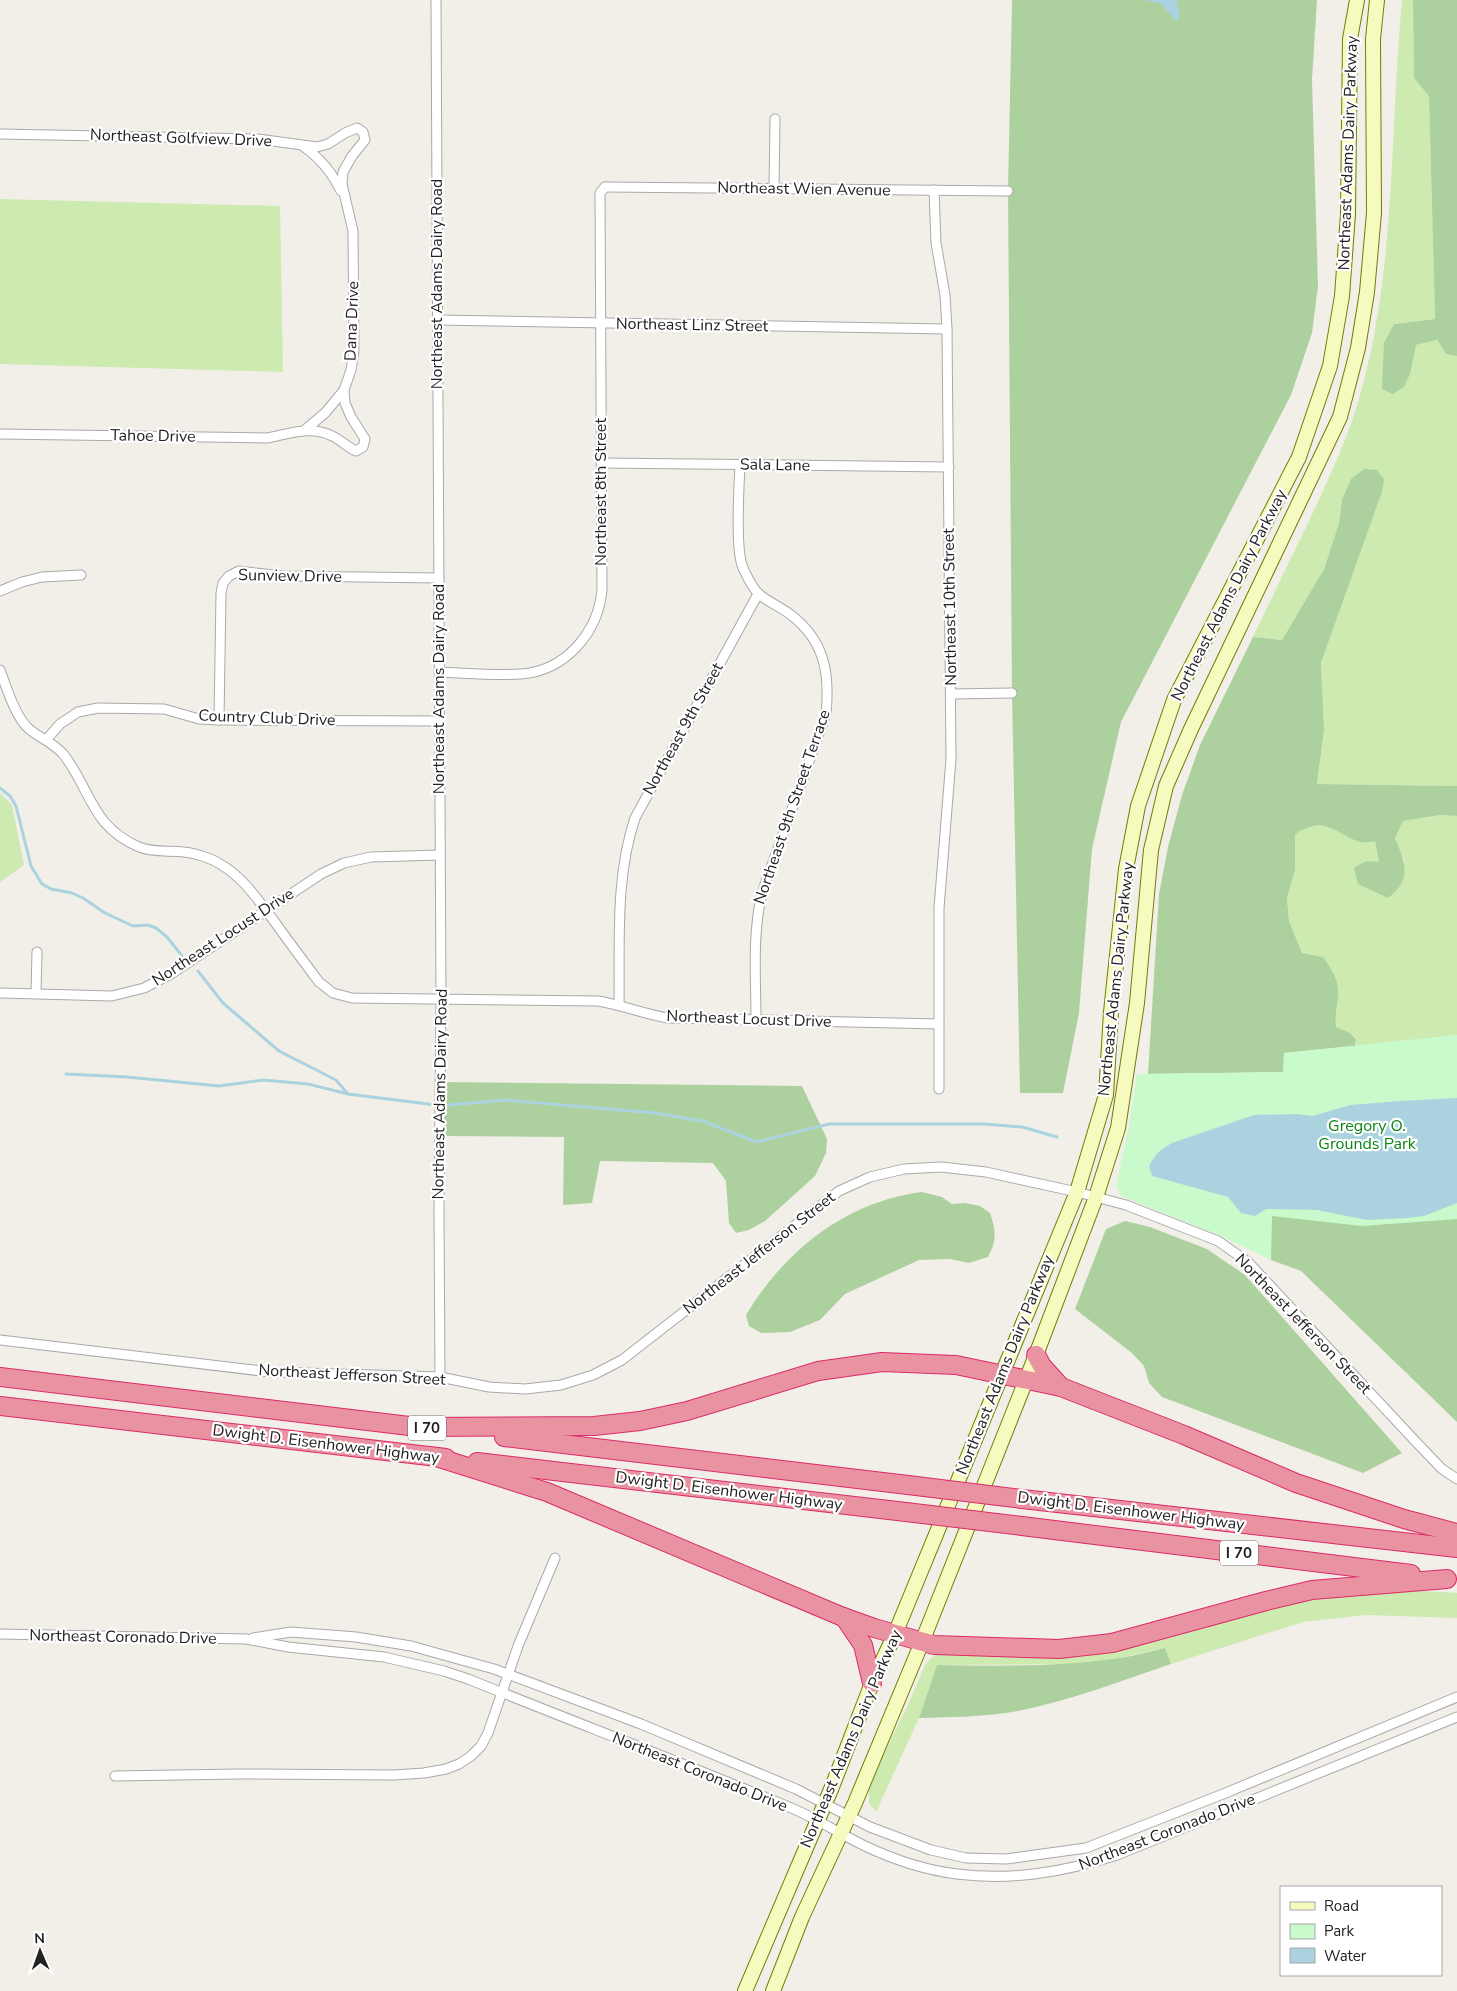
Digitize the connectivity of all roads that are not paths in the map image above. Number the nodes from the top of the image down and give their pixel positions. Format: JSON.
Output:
{"nodes":[{"id":1,"x":436,"y":0,"type":"edge"},
{"id":2,"x":1357,"y":0,"type":"edge"},
{"id":3,"x":1377,"y":0,"type":"edge"},
{"id":4,"x":775,"y":119,"type":"dead end"},
{"id":5,"x":357,"y":128,"type":"joint"},
{"id":6,"x":0,"y":134,"type":"edge"},
{"id":7,"x":303,"y":146,"type":"junction"},
{"id":8,"x":605,"y":184,"type":"joint"},
{"id":9,"x":774,"y":189,"type":"junction"},
{"id":10,"x":934,"y":190,"type":"junction"},
{"id":11,"x":1008,"y":191,"type":"dead end"},
{"id":12,"x":345,"y":200,"type":"junction"},
{"id":13,"x":438,"y":320,"type":"junction"},
{"id":14,"x":600,"y":323,"type":"junction"},
{"id":15,"x":947,"y":329,"type":"junction"},
{"id":16,"x":344,"y":390,"type":"junction"},
{"id":17,"x":305,"y":430,"type":"junction"},
{"id":18,"x":0,"y":434,"type":"edge"},
{"id":19,"x":601,"y":463,"type":"junction"},
{"id":20,"x":740,"y":465,"type":"junction"},
{"id":21,"x":949,"y":467,"type":"junction"},
{"id":22,"x":81,"y":575,"type":"dead end"},
{"id":23,"x":439,"y":578,"type":"junction"},
{"id":24,"x":0,"y":590,"type":"edge"},
{"id":25,"x":758,"y":594,"type":"junction"},
{"id":26,"x":0,"y":670,"type":"edge"},
{"id":27,"x":439,"y":672,"type":"junction"},
{"id":28,"x":1012,"y":693,"type":"dead end"},
{"id":29,"x":951,"y":694,"type":"junction"},
{"id":30,"x":219,"y":720,"type":"junction"},
{"id":31,"x":438,"y":721,"type":"junction"},
{"id":32,"x":47,"y":739,"type":"junction"},
{"id":33,"x":440,"y":854,"type":"junction"},
{"id":34,"x":265,"y":910,"type":"junction"},
{"id":35,"x":37,"y":952,"type":"dead end"},
{"id":36,"x":0,"y":993,"type":"edge"},
{"id":37,"x":36,"y":993,"type":"junction"},
{"id":38,"x":442,"y":999,"type":"junction"},
{"id":39,"x":619,"y":1004,"type":"junction"},
{"id":40,"x":756,"y":1020,"type":"junction"},
{"id":41,"x":939,"y":1024,"type":"junction"},
{"id":42,"x":939,"y":1089,"type":"dead end"},
{"id":43,"x":1077,"y":1192,"type":"junction"},
{"id":44,"x":1096,"y":1197,"type":"junction"},
{"id":45,"x":0,"y":1340,"type":"edge"},
{"id":46,"x":1036,"y":1355,"type":"junction"},
{"id":47,"x":1001,"y":1374,"type":"junction"},
{"id":48,"x":0,"y":1377,"type":"edge"},
{"id":49,"x":440,"y":1378,"type":"junction"},
{"id":50,"x":1026,"y":1380,"type":"junction"},
{"id":51,"x":1060,"y":1387,"type":"junction"},
{"id":52,"x":0,"y":1406,"type":"edge"},
{"id":53,"x":415,"y":1427,"type":"junction"},
{"id":54,"x":436,"y":1457,"type":"junction"},
{"id":55,"x":1457,"y":1479,"type":"edge"},
{"id":56,"x":1457,"y":1533,"type":"edge"},
{"id":57,"x":1457,"y":1548,"type":"edge"},
{"id":58,"x":555,"y":1558,"type":"dead end"},
{"id":59,"x":1452,"y":1579,"type":"edge"},
{"id":60,"x":843,"y":1617,"type":"junction"},
{"id":61,"x":0,"y":1634,"type":"edge"},
{"id":62,"x":895,"y":1634,"type":"junction"},
{"id":63,"x":246,"y":1639,"type":"junction"},
{"id":64,"x":922,"y":1642,"type":"junction"},
{"id":65,"x":509,"y":1674,"type":"junction"},
{"id":66,"x":872,"y":1683,"type":"junction"},
{"id":67,"x":502,"y":1692,"type":"junction"},
{"id":68,"x":1457,"y":1698,"type":"edge"},
{"id":69,"x":1457,"y":1717,"type":"edge"},
{"id":70,"x":115,"y":1776,"type":"dead end"},
{"id":71,"x":825,"y":1803,"type":"junction"},
{"id":72,"x":850,"y":1816,"type":"junction"},
{"id":73,"x":817,"y":1820,"type":"junction"},
{"id":74,"x":842,"y":1834,"type":"junction"},
{"id":75,"x":745,"y":1991,"type":"edge"},
{"id":76,"x":773,"y":1991,"type":"edge"}],
"edges":[{"from":1,"to":13,"type":"street","name":"Northeast Adams Dairy Road"},
{"from":2,"to":43,"type":"main road","name":"Northeast Adams Dairy Parkway"},
{"from":3,"to":44,"type":"main road","name":"Northeast Adams Dairy Parkway"},
{"from":4,"to":9,"type":"street"},
{"from":5,"to":7,"type":"street","name":"Northeast Golfview Drive"},
{"from":5,"to":12,"type":"street","name":"Dana Drive"},
{"from":6,"to":7,"type":"street","name":"Northeast Golfview Drive"},
{"from":7,"to":12,"type":"street","name":"Dana Drive"},
{"from":8,"to":9,"type":"street","name":"Northeast Wien Avenue"},
{"from":8,"to":14,"type":"street","name":"Northeast 8th Street"},
{"from":9,"to":10,"type":"street","name":"Northeast Wien Avenue"},
{"from":10,"to":11,"type":"street","name":"Northeast Wien Avenue"},
{"from":10,"to":15,"type":"street","name":"Northeast 10th Street"},
{"from":12,"to":16,"type":"street","name":"Dana Drive"},
{"from":13,"to":14,"type":"street","name":"Northeast Linz Street"},
{"from":13,"to":23,"type":"street","name":"Northeast Adams Dairy Road"},
{"from":14,"to":15,"type":"street","name":"Northeast Linz Street"},
{"from":14,"to":19,"type":"street","name":"Northeast 8th Street"},
{"from":15,"to":21,"type":"street","name":"Northeast 10th Street"},
{"from":16,"to":17,"type":"street","name":"Tahoe Drive"},
{"from":16,"to":17,"type":"street","name":"Tahoe Drive"},
{"from":17,"to":18,"type":"street","name":"Tahoe Drive"},
{"from":19,"to":20,"type":"street","name":"Sala Lane"},
{"from":19,"to":27,"type":"street","name":"Northeast 8th Street"},
{"from":20,"to":21,"type":"street","name":"Sala Lane"},
{"from":20,"to":25,"type":"street"},
{"from":21,"to":29,"type":"street","name":"Northeast 10th Street"},
{"from":22,"to":24,"type":"street"},
{"from":23,"to":27,"type":"street","name":"Northeast Adams Dairy Road"},
{"from":23,"to":30,"type":"street","name":"Sunview Drive"},
{"from":25,"to":39,"type":"street","name":"Northeast 9th Street"},
{"from":25,"to":40,"type":"street","name":"Northeast 9th Street Terrace"},
{"from":26,"to":32,"type":"street","name":"Northeast Locust Drive"},
{"from":27,"to":31,"type":"street","name":"Northeast Adams Dairy Road"},
{"from":28,"to":29,"type":"street"},
{"from":29,"to":41,"type":"street","name":"Northeast 10th Street"},
{"from":30,"to":31,"type":"street","name":"Country Club Drive"},
{"from":30,"to":32,"type":"street","name":"Country Club Drive"},
{"from":31,"to":33,"type":"street","name":"Northeast Adams Dairy Road"},
{"from":32,"to":34,"type":"street","name":"Northeast Locust Drive"},
{"from":33,"to":34,"type":"street","name":"Northeast Locust Drive"},
{"from":33,"to":38,"type":"street","name":"Northeast Adams Dairy Road"},
{"from":34,"to":37,"type":"street","name":"Northeast Locust Drive"},
{"from":34,"to":38,"type":"street","name":"Northeast Locust Drive"},
{"from":35,"to":37,"type":"street"},
{"from":36,"to":37,"type":"street","name":"Northeast Locust Drive"},
{"from":38,"to":39,"type":"street","name":"Northeast Locust Drive"},
{"from":38,"to":49,"type":"street","name":"Northeast Adams Dairy Road"},
{"from":39,"to":40,"type":"street","name":"Northeast Locust Drive"},
{"from":40,"to":41,"type":"street","name":"Northeast Locust Drive"},
{"from":41,"to":42,"type":"street","name":"Northeast 10th Street"},
{"from":43,"to":44,"type":"street","name":"Northeast Jefferson Street"},
{"from":43,"to":47,"type":"main road","name":"Northeast Adams Dairy Parkway"},
{"from":43,"to":49,"type":"street","name":"Northeast Jefferson Street"},
{"from":44,"to":46,"type":"main road","name":"Northeast Adams Dairy Parkway"},
{"from":44,"to":55,"type":"street","name":"Northeast Jefferson Street"},
{"from":45,"to":49,"type":"street","name":"Northeast Jefferson Street"},
{"from":46,"to":50,"type":"main road","name":"Northeast Adams Dairy Parkway"},
{"from":46,"to":51,"type":"highway"},
{"from":47,"to":50,"type":"highway"},
{"from":47,"to":53,"type":"highway"},
{"from":47,"to":62,"type":"main road","name":"Northeast Adams Dairy Parkway"},
{"from":48,"to":53,"type":"highway","name":"Dwight D. Eisenhower Highway","number":"I 70"},
{"from":50,"to":51,"type":"highway"},
{"from":50,"to":64,"type":"main road","name":"Northeast Adams Dairy Parkway"},
{"from":51,"to":56,"type":"highway"},
{"from":52,"to":54,"type":"highway","name":"Dwight D. Eisenhower Highway","number":"I 70"},
{"from":53,"to":57,"type":"highway","name":"Dwight D. Eisenhower Highway","number":"I 70","bridge":true},
{"from":54,"to":59,"type":"highway","name":"Dwight D. Eisenhower Highway","number":"I 70","bridge":true},
{"from":54,"to":60,"type":"highway"},
{"from":58,"to":65,"type":"street"},
{"from":59,"to":64,"type":"highway"},
{"from":60,"to":62,"type":"highway"},
{"from":60,"to":66,"type":"highway"},
{"from":61,"to":63,"type":"street","name":"Northeast Coronado Drive"},
{"from":62,"to":64,"type":"highway"},
{"from":62,"to":66,"type":"main road","name":"Northeast Adams Dairy Parkway"},
{"from":63,"to":65,"type":"street","name":"Northeast Coronado Drive"},
{"from":63,"to":67,"type":"street","name":"Northeast Coronado Drive"},
{"from":64,"to":72,"type":"main road","name":"Northeast Adams Dairy Parkway"},
{"from":65,"to":67,"type":"street"},
{"from":65,"to":71,"type":"street","name":"Northeast Coronado Drive"},
{"from":66,"to":71,"type":"main road","name":"Northeast Adams Dairy Parkway"},
{"from":67,"to":70,"type":"street"},
{"from":67,"to":73,"type":"street","name":"Northeast Coronado Drive"},
{"from":68,"to":72,"type":"street","name":"Northeast Coronado Drive"},
{"from":69,"to":74,"type":"street","name":"Northeast Coronado Drive"},
{"from":71,"to":72,"type":"street","name":"Northeast Coronado Drive"},
{"from":71,"to":73,"type":"main road","name":"Northeast Adams Dairy Parkway"},
{"from":72,"to":74,"type":"main road","name":"Northeast Adams Dairy Parkway"},
{"from":73,"to":74,"type":"street","name":"Northeast Coronado Drive"},
{"from":73,"to":75,"type":"main road","name":"Northeast Adams Dairy Parkway"},
{"from":74,"to":76,"type":"main road","name":"Northeast Adams Dairy Parkway"}]}
